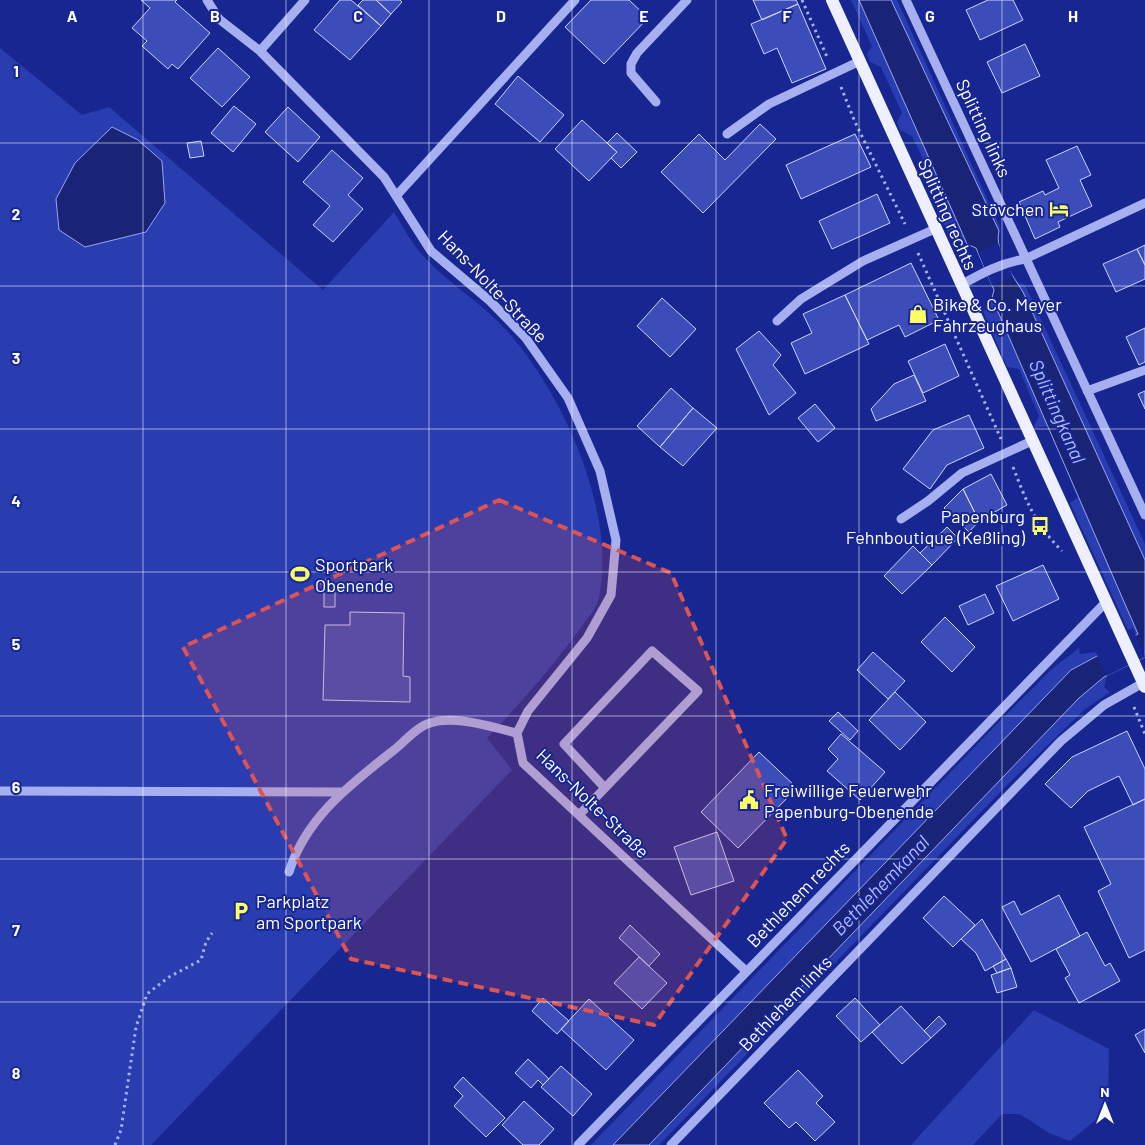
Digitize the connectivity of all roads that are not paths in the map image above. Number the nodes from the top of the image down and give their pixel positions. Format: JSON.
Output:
{"nodes":[{"id":1,"x":207,"y":0,"type":"edge"},
{"id":2,"x":305,"y":0,"type":"edge"},
{"id":3,"x":575,"y":0,"type":"edge"},
{"id":4,"x":687,"y":0,"type":"edge"},
{"id":5,"x":832,"y":0,"type":"edge"},
{"id":6,"x":906,"y":0,"type":"edge"},
{"id":7,"x":260,"y":51,"type":"junction"},
{"id":8,"x":860,"y":61,"type":"junction"},
{"id":9,"x":656,"y":102,"type":"dead end"},
{"id":10,"x":727,"y":134,"type":"dead end"},
{"id":11,"x":397,"y":196,"type":"junction"},
{"id":12,"x":1145,"y":204,"type":"edge"},
{"id":13,"x":935,"y":228,"type":"junction"},
{"id":14,"x":1025,"y":258,"type":"junction"},
{"id":15,"x":961,"y":285,"type":"junction"},
{"id":16,"x":777,"y":321,"type":"dead end"},
{"id":17,"x":1145,"y":370,"type":"edge"},
{"id":18,"x":1087,"y":391,"type":"junction"},
{"id":19,"x":1032,"y":441,"type":"junction"},
{"id":20,"x":1145,"y":515,"type":"edge"},
{"id":21,"x":901,"y":519,"type":"dead end"},
{"id":22,"x":1106,"y":602,"type":"junction"},
{"id":23,"x":1144,"y":685,"type":"edge"},
{"id":24,"x":517,"y":734,"type":"junction"},
{"id":25,"x":605,"y":788,"type":"junction"},
{"id":26,"x":0,"y":791,"type":"edge"},
{"id":27,"x":341,"y":792,"type":"junction"},
{"id":28,"x":579,"y":815,"type":"junction"},
{"id":29,"x":289,"y":872,"type":"dead end"},
{"id":30,"x":746,"y":971,"type":"junction"},
{"id":31,"x":578,"y":1145,"type":"edge"},
{"id":32,"x":671,"y":1145,"type":"edge"}],
"edges":[{"from":1,"to":7,"type":"street","name":"Hans-Nolte-Straße"},
{"from":2,"to":7,"type":"street"},
{"from":3,"to":11,"type":"street"},
{"from":4,"to":9,"type":"street"},
{"from":5,"to":8,"type":"main road","name":"Splitting rechts"},
{"from":6,"to":14,"type":"street","name":"Splitting links"},
{"from":7,"to":11,"type":"street","name":"Hans-Nolte-Straße"},
{"from":8,"to":10,"type":"street"},
{"from":8,"to":13,"type":"main road","name":"Splitting rechts"},
{"from":11,"to":24,"type":"street","name":"Hans-Nolte-Straße"},
{"from":12,"to":14,"type":"street"},
{"from":13,"to":15,"type":"main road","name":"Splitting rechts"},
{"from":13,"to":16,"type":"street"},
{"from":14,"to":15,"type":"street"},
{"from":14,"to":18,"type":"street","name":"Splitting links"},
{"from":15,"to":19,"type":"main road","name":"Splitting rechts"},
{"from":17,"to":18,"type":"street"},
{"from":18,"to":20,"type":"street","name":"Splitting links"},
{"from":19,"to":21,"type":"street"},
{"from":19,"to":22,"type":"main road","name":"Splitting rechts"},
{"from":22,"to":23,"type":"main road","name":"Splitting rechts"},
{"from":22,"to":30,"type":"street","name":"Bethlehem rechts"},
{"from":23,"to":32,"type":"street","name":"Bethlehem links"},
{"from":24,"to":27,"type":"street"},
{"from":24,"to":28,"type":"street","name":"Hans-Nolte-Straße"},
{"from":25,"to":25,"type":"street"},
{"from":25,"to":28,"type":"street"},
{"from":26,"to":27,"type":"street"},
{"from":27,"to":29,"type":"street"},
{"from":28,"to":30,"type":"street","name":"Hans-Nolte-Straße"},
{"from":30,"to":31,"type":"street","name":"Bethlehem rechts"}]}
